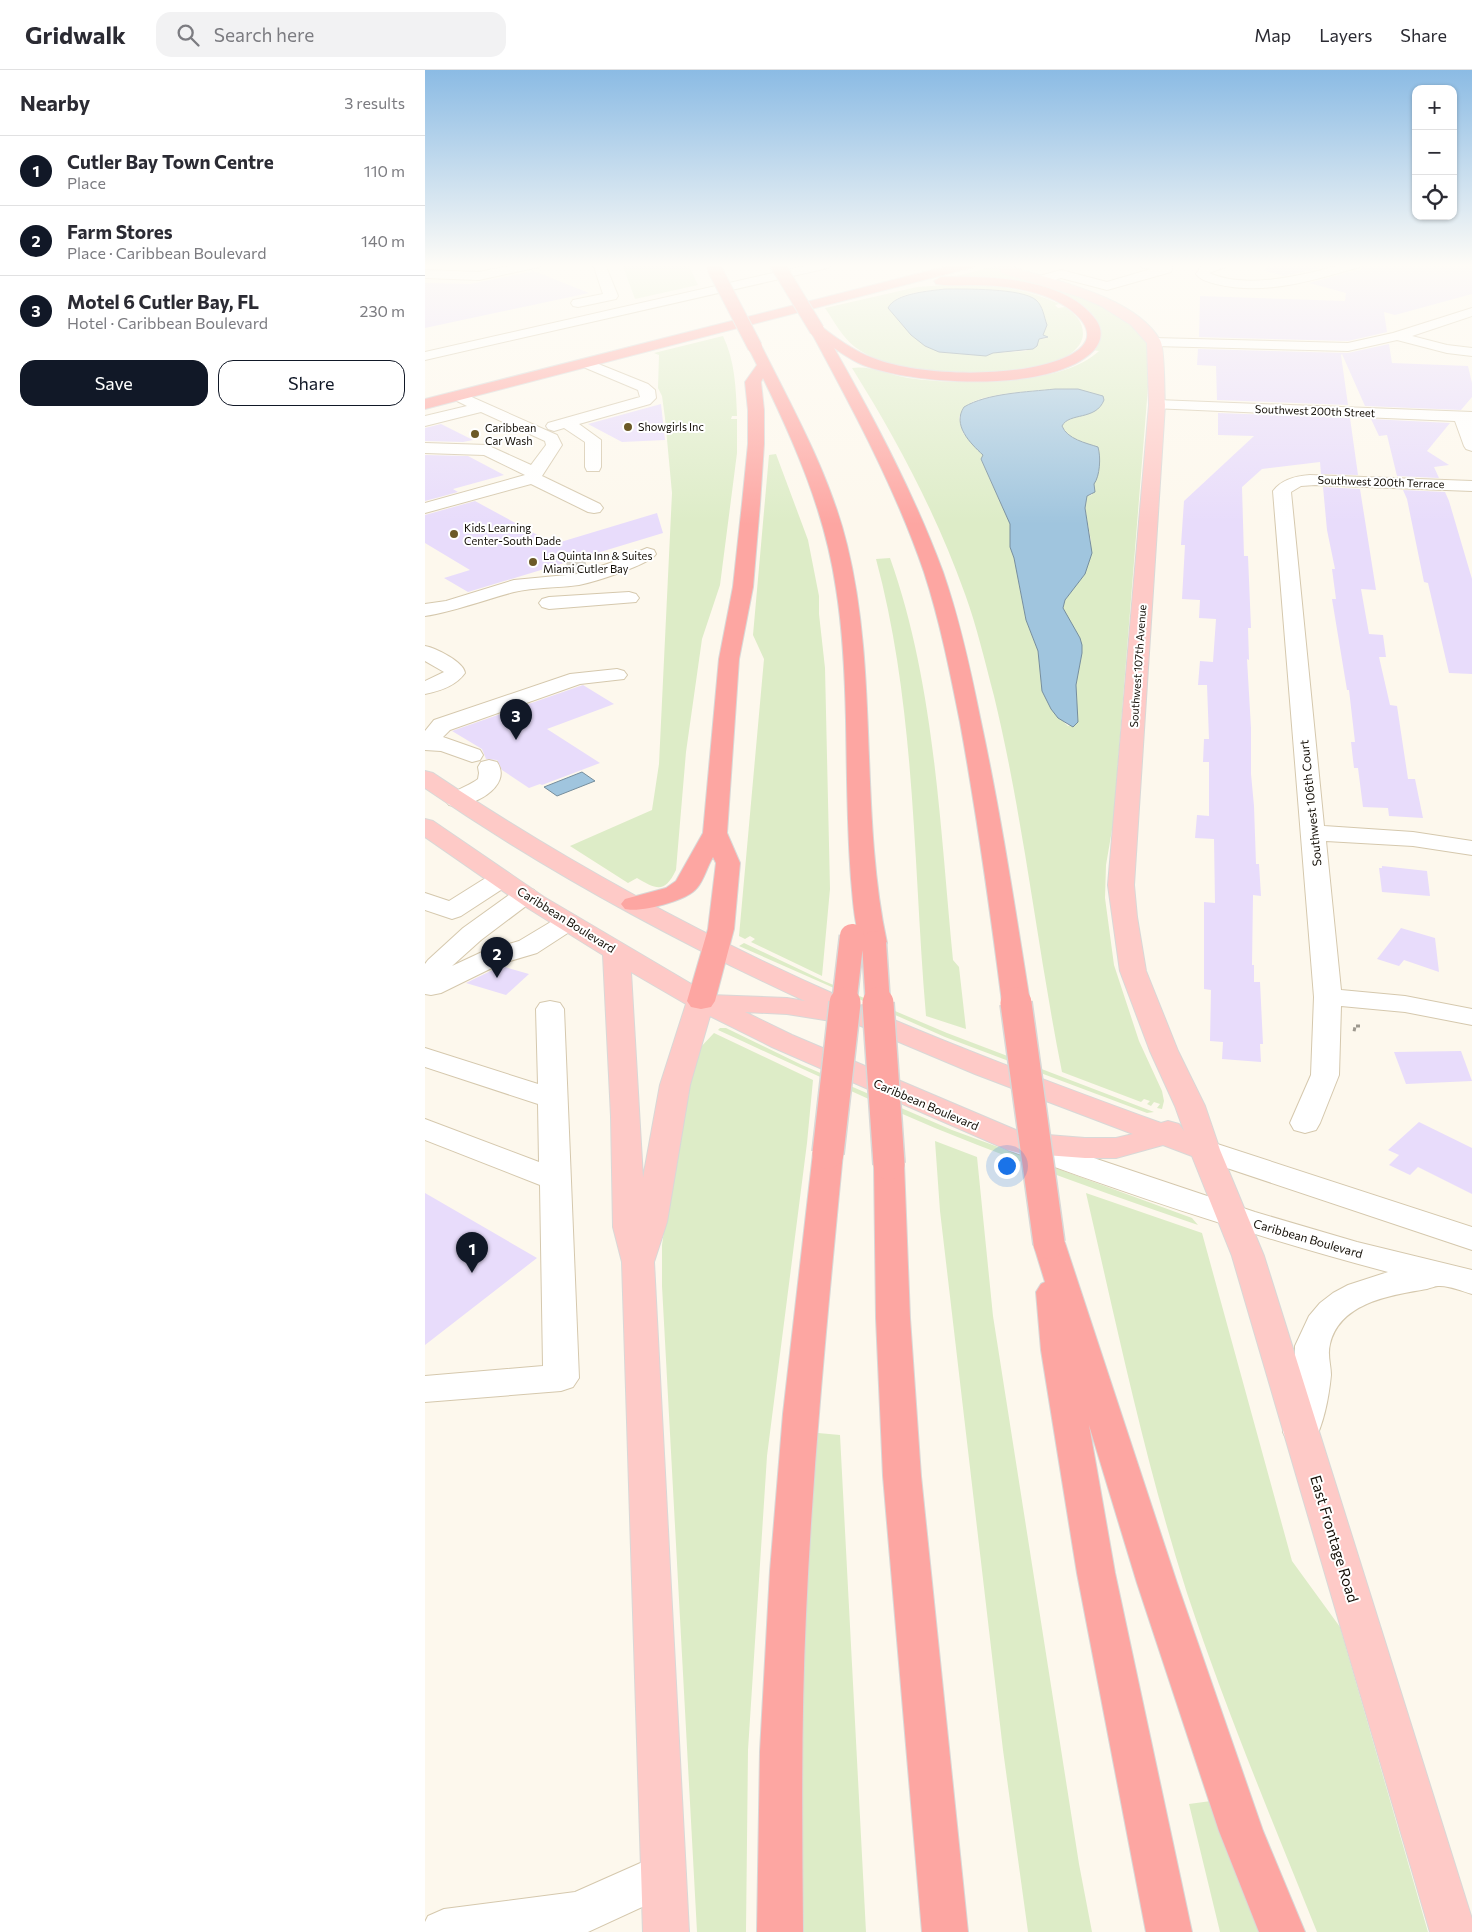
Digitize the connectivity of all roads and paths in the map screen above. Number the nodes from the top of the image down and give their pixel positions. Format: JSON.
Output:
{"nodes":[{"id":1,"x":447,"y":351,"type":"edge"},
{"id":2,"x":632,"y":351,"type":"edge"},
{"id":3,"x":757,"y":351,"type":"edge"},
{"id":4,"x":829,"y":351,"type":"edge"},
{"id":5,"x":846,"y":351,"type":"edge"},
{"id":6,"x":1085,"y":351,"type":"edge"},
{"id":7,"x":1154,"y":351,"type":"edge"},
{"id":8,"x":425,"y":356,"type":"edge"},
{"id":9,"x":586,"y":363,"type":"junction"},
{"id":10,"x":764,"y":365,"type":"junction"},
{"id":11,"x":435,"y":385,"type":"dead end"},
{"id":12,"x":458,"y":396,"type":"junction"},
{"id":13,"x":425,"y":404,"type":"edge"},
{"id":14,"x":1157,"y":405,"type":"junction"},
{"id":15,"x":483,"y":407,"type":"junction"},
{"id":16,"x":1467,"y":416,"type":"edge"},
{"id":17,"x":425,"y":421,"type":"edge"},
{"id":18,"x":566,"y":423,"type":"junction"},
{"id":19,"x":533,"y":431,"type":"junction"},
{"id":20,"x":1472,"y":446,"type":"edge"},
{"id":21,"x":425,"y":448,"type":"edge"},
{"id":22,"x":593,"y":467,"type":"dead end"},
{"id":23,"x":533,"y":476,"type":"junction"},
{"id":24,"x":1290,"y":484,"type":"joint"},
{"id":25,"x":1472,"y":486,"type":"edge"},
{"id":26,"x":425,"y":508,"type":"edge"},
{"id":27,"x":594,"y":508,"type":"dead end"},
{"id":28,"x":647,"y":554,"type":"dead end"},
{"id":29,"x":590,"y":564,"type":"tunnel mouth"},
{"id":30,"x":623,"y":565,"type":"junction"},
{"id":31,"x":568,"y":570,"type":"tunnel mouth"},
{"id":32,"x":542,"y":583,"type":"junction"},
{"id":33,"x":629,"y":598,"type":"dead end"},
{"id":34,"x":549,"y":603,"type":"dead end"},
{"id":35,"x":425,"y":610,"type":"edge"},
{"id":36,"x":425,"y":652,"type":"edge"},
{"id":37,"x":617,"y":675,"type":"dead end"},
{"id":38,"x":425,"y":688,"type":"edge"},
{"id":39,"x":425,"y":743,"type":"edge"},
{"id":40,"x":425,"y":778,"type":"edge"},
{"id":41,"x":457,"y":800,"type":"junction"},
{"id":42,"x":425,"y":826,"type":"edge"},
{"id":43,"x":715,"y":833,"type":"junction"},
{"id":44,"x":1314,"y":833,"type":"junction"},
{"id":45,"x":1472,"y":848,"type":"edge"},
{"id":46,"x":501,"y":879,"type":"junction"},
{"id":47,"x":525,"y":895,"type":"junction"},
{"id":48,"x":425,"y":901,"type":"edge"},
{"id":49,"x":634,"y":904,"type":"junction"},
{"id":50,"x":568,"y":922,"type":"junction"},
{"id":51,"x":863,"y":939,"type":"junction"},
{"id":52,"x":716,"y":947,"type":"junction"},
{"id":53,"x":616,"y":951,"type":"junction"},
{"id":54,"x":1328,"y":997,"type":"junction"},
{"id":55,"x":701,"y":1001,"type":"junction"},
{"id":56,"x":550,"y":1009,"type":"dead end"},
{"id":57,"x":856,"y":1014,"type":"junction"},
{"id":58,"x":1472,"y":1017,"type":"edge"},
{"id":59,"x":425,"y":1057,"type":"edge"},
{"id":60,"x":553,"y":1099,"type":"junction"},
{"id":61,"x":1191,"y":1106,"type":"junction"},
{"id":62,"x":1305,"y":1123,"type":"dead end"},
{"id":63,"x":425,"y":1129,"type":"edge"},
{"id":64,"x":1164,"y":1135,"type":"junction"},
{"id":65,"x":1019,"y":1143,"type":"junction"},
{"id":66,"x":1205,"y":1150,"type":"junction"},
{"id":67,"x":555,"y":1179,"type":"junction"},
{"id":68,"x":1233,"y":1217,"type":"junction"},
{"id":69,"x":1472,"y":1239,"type":"edge"},
{"id":70,"x":1049,"y":1243,"type":"junction"},
{"id":71,"x":638,"y":1262,"type":"junction"},
{"id":72,"x":1457,"y":1279,"type":"edge"},
{"id":73,"x":425,"y":1389,"type":"edge"},
{"id":74,"x":1301,"y":1432,"type":"junction"},
{"id":75,"x":663,"y":1874,"type":"junction"},
{"id":76,"x":444,"y":1932,"type":"edge"},
{"id":77,"x":666,"y":1932,"type":"edge"},
{"id":78,"x":779,"y":1932,"type":"edge"},
{"id":79,"x":945,"y":1932,"type":"edge"},
{"id":80,"x":1169,"y":1932,"type":"edge"},
{"id":81,"x":1282,"y":1932,"type":"edge"},
{"id":82,"x":1453,"y":1932,"type":"edge"}],
"edges":[{"from":1,"to":8,"type":"street"},
{"from":2,"to":9,"type":"highway"},
{"from":3,"to":10,"type":"highway","bridge":true},
{"from":4,"to":70,"type":"highway","bridge":true},
{"from":5,"to":6,"type":"highway"},
{"from":7,"to":14,"type":"main road","name":"Southwest 107th Avenue"},
{"from":9,"to":12,"type":"highway"},
{"from":9,"to":18,"type":"street"},
{"from":10,"to":43,"type":"highway"},
{"from":10,"to":51,"type":"highway"},
{"from":11,"to":12,"type":"highway"},
{"from":12,"to":13,"type":"highway"},
{"from":12,"to":15,"type":"street"},
{"from":14,"to":16,"type":"street","name":"Southwest 200th Street"},
{"from":14,"to":61,"type":"main road","name":"Southwest 107th Avenue"},
{"from":15,"to":17,"type":"street"},
{"from":15,"to":19,"type":"street"},
{"from":16,"to":20,"type":"street"},
{"from":18,"to":19,"type":"street"},
{"from":18,"to":22,"type":"street"},
{"from":19,"to":23,"type":"street"},
{"from":21,"to":23,"type":"street"},
{"from":23,"to":26,"type":"street"},
{"from":23,"to":27,"type":"street"},
{"from":24,"to":25,"type":"street","name":"Southwest 200th Terrace"},
{"from":24,"to":44,"type":"street","name":"Southwest 106th Court"},
{"from":28,"to":30,"type":"street"},
{"from":29,"to":30,"type":"street"},
{"from":30,"to":32,"type":"street"},
{"from":31,"to":32,"type":"street"},
{"from":32,"to":35,"type":"street"},
{"from":33,"to":34,"type":"street"},
{"from":36,"to":38,"type":"street"},
{"from":37,"to":39,"type":"street"},
{"from":39,"to":41,"type":"street"},
{"from":40,"to":41,"type":"main road"},
{"from":41,"to":49,"type":"main road"},
{"from":42,"to":46,"type":"main road","name":"Caribbean Boulevard"},
{"from":43,"to":49,"type":"highway"},
{"from":43,"to":52,"type":"highway"},
{"from":44,"to":45,"type":"street"},
{"from":44,"to":54,"type":"street","name":"Southwest 106th Court"},
{"from":46,"to":47,"type":"main road","name":"Caribbean Boulevard"},
{"from":46,"to":48,"type":"street"},
{"from":47,"to":50,"type":"main road","name":"Caribbean Boulevard"},
{"from":47,"to":50,"type":"street"},
{"from":49,"to":52,"type":"main road"},
{"from":50,"to":53,"type":"main road","name":"Caribbean Boulevard"},
{"from":51,"to":78,"type":"highway","bridge":true},
{"from":51,"to":79,"type":"highway","bridge":true},
{"from":52,"to":55,"type":"highway"},
{"from":52,"to":57,"type":"main road"},
{"from":53,"to":55,"type":"main road","name":"Caribbean Boulevard"},
{"from":53,"to":71,"type":"main road"},
{"from":54,"to":58,"type":"street"},
{"from":54,"to":62,"type":"street","name":"Southwest 106th Court"},
{"from":55,"to":57,"type":"main road"},
{"from":55,"to":65,"type":"main road","name":"Caribbean Boulevard"},
{"from":55,"to":71,"type":"main road"},
{"from":56,"to":60,"type":"street"},
{"from":57,"to":64,"type":"main road"},
{"from":59,"to":60,"type":"street"},
{"from":60,"to":67,"type":"street"},
{"from":61,"to":64,"type":"main road"},
{"from":61,"to":66,"type":"main road","name":"Southwest 107th Avenue"},
{"from":63,"to":67,"type":"street"},
{"from":64,"to":65,"type":"main road"},
{"from":64,"to":66,"type":"main road"},
{"from":65,"to":68,"type":"street","name":"Caribbean Boulevard"},
{"from":66,"to":68,"type":"main road","name":"East Frontage Road"},
{"from":66,"to":69,"type":"street"},
{"from":67,"to":73,"type":"street"},
{"from":68,"to":72,"type":"street","name":"Caribbean Boulevard"},
{"from":68,"to":74,"type":"main road","name":"East Frontage Road"},
{"from":70,"to":80,"type":"highway"},
{"from":70,"to":81,"type":"highway"},
{"from":71,"to":75,"type":"main road"},
{"from":72,"to":74,"type":"street"},
{"from":74,"to":82,"type":"main road","name":"East Frontage Road"},
{"from":75,"to":76,"type":"street"},
{"from":75,"to":77,"type":"main road"}]}
